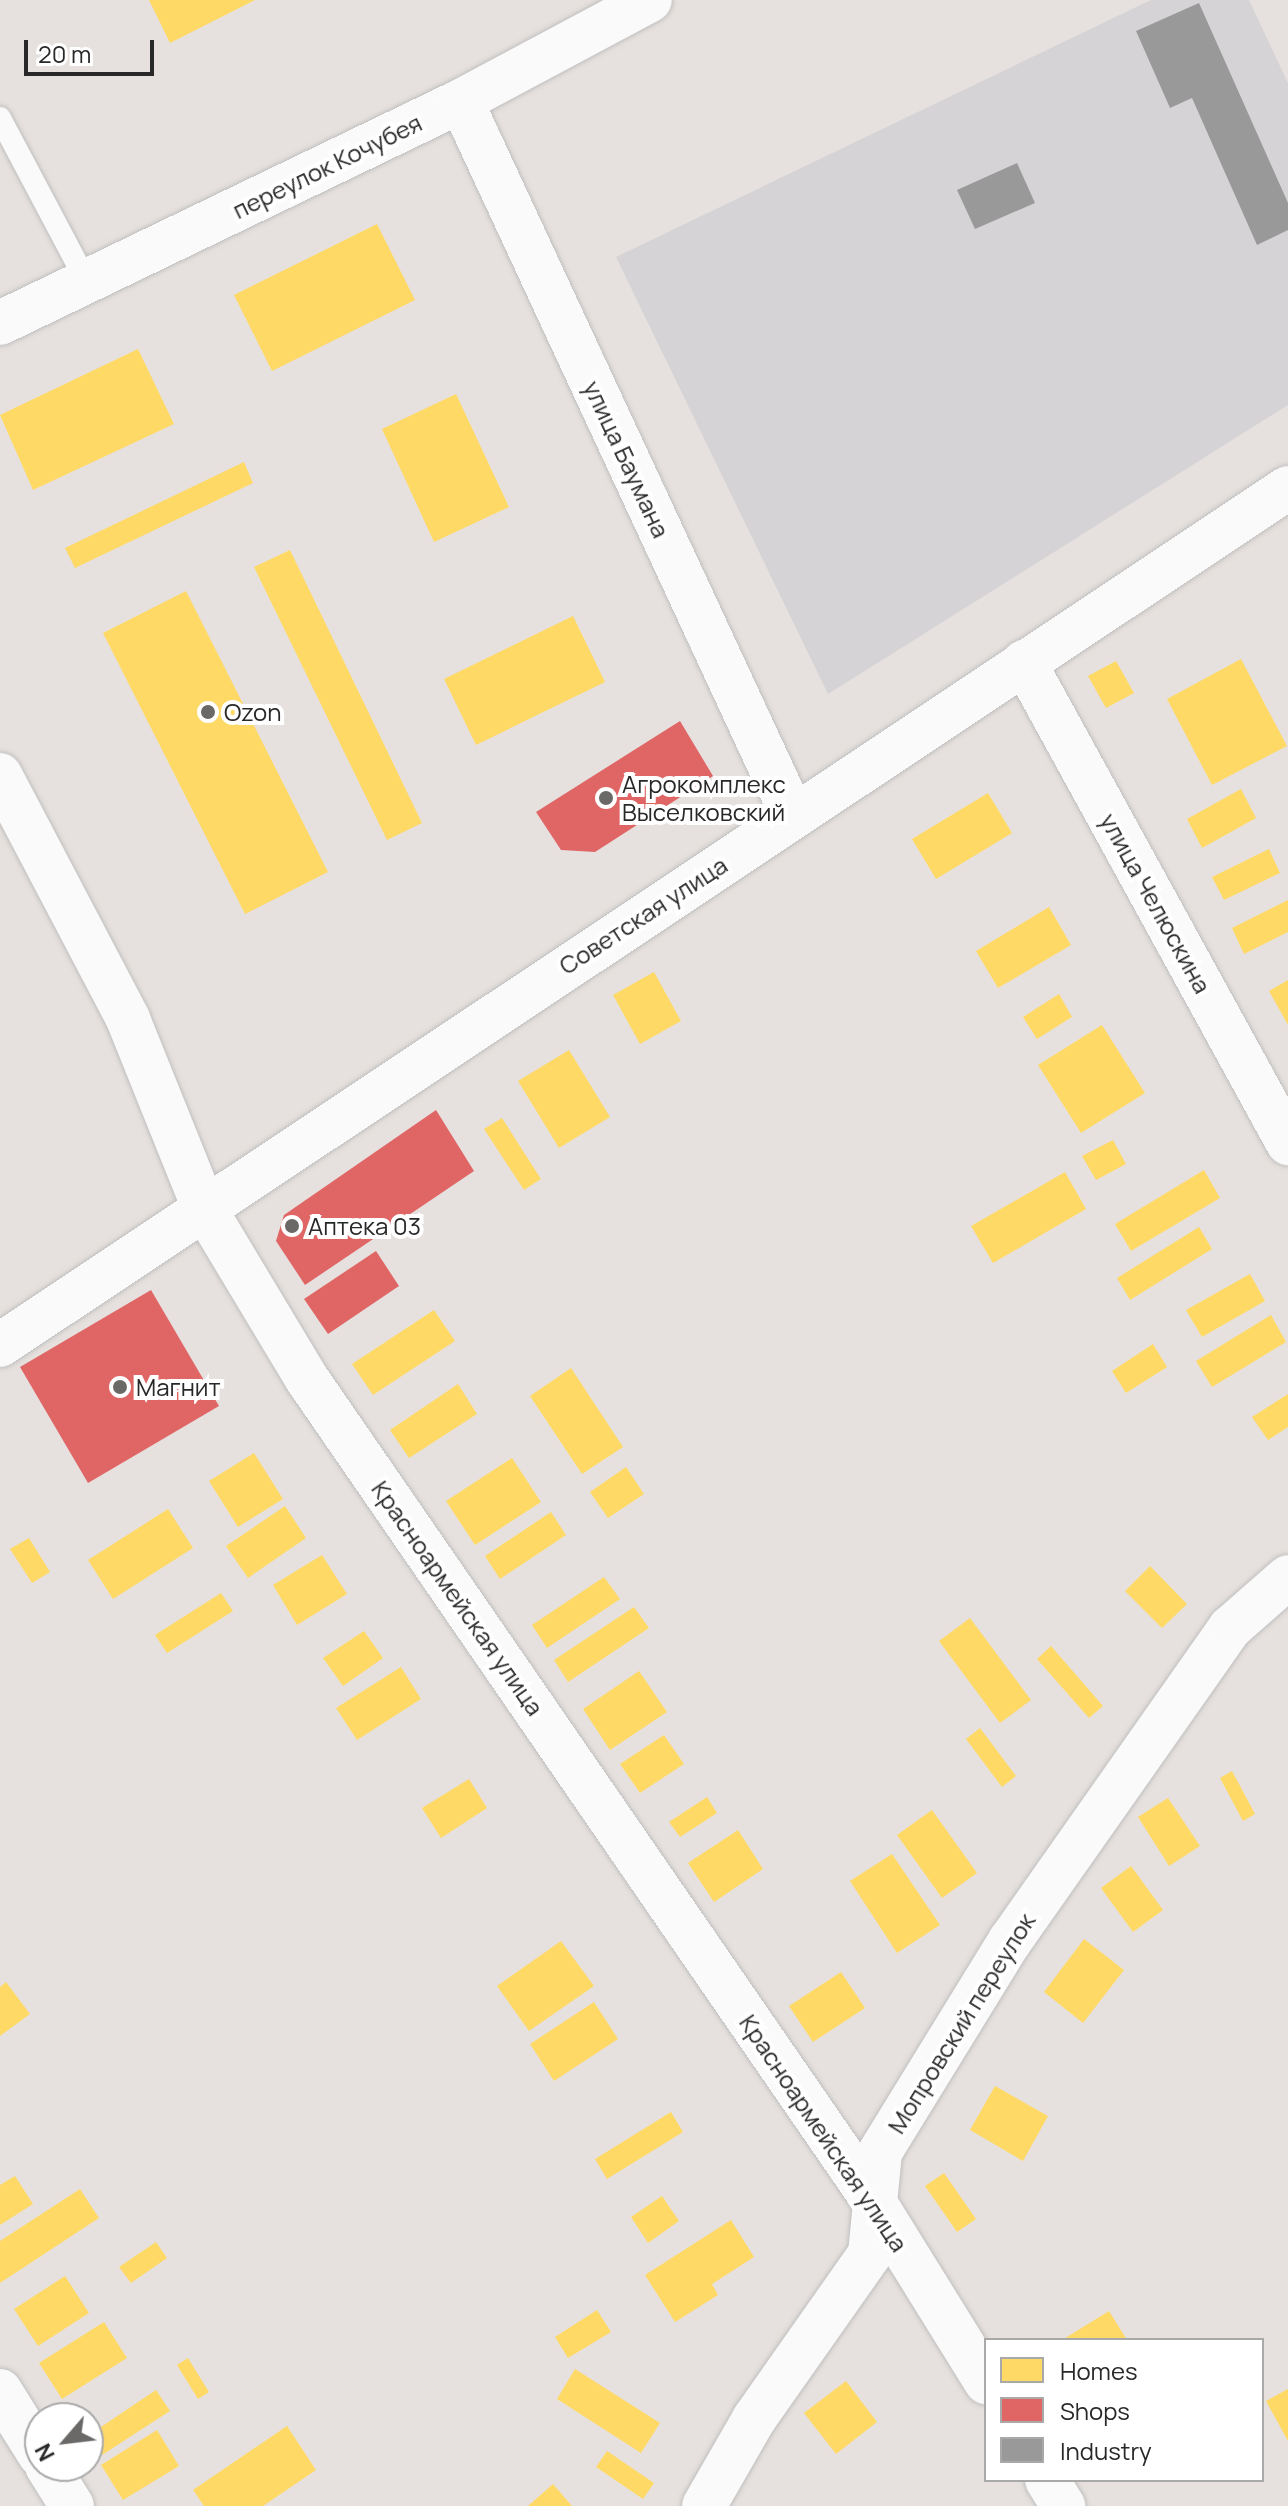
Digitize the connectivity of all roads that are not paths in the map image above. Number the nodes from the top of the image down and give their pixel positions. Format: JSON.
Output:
{"nodes":[{"id":1,"x":650,"y":0,"type":"edge"},
{"id":2,"x":461,"y":101,"type":"junction"},
{"id":3,"x":0,"y":118,"type":"edge"},
{"id":4,"x":87,"y":282,"type":"junction"},
{"id":5,"x":0,"y":323,"type":"edge"},
{"id":6,"x":1288,"y":488,"type":"edge"},
{"id":7,"x":1024,"y":662,"type":"junction"},
{"id":8,"x":0,"y":775,"type":"edge"},
{"id":9,"x":793,"y":816,"type":"junction"},
{"id":10,"x":1288,"y":1143,"type":"edge"},
{"id":11,"x":203,"y":1206,"type":"junction"},
{"id":12,"x":0,"y":1345,"type":"edge"},
{"id":13,"x":1288,"y":1577,"type":"edge"},
{"id":14,"x":875,"y":2203,"type":"junction"},
{"id":15,"x":984,"y":2379,"type":"edge"},
{"id":16,"x":0,"y":2391,"type":"edge"},
{"id":17,"x":24,"y":2429,"type":"edge"},
{"id":18,"x":57,"y":2482,"type":"edge"},
{"id":19,"x":1048,"y":2482,"type":"edge"},
{"id":20,"x":72,"y":2506,"type":"edge"},
{"id":21,"x":704,"y":2506,"type":"edge"},
{"id":22,"x":1063,"y":2506,"type":"edge"}],
"edges":[{"from":1,"to":2,"type":"street","name":"переулок Кочубея"},
{"from":2,"to":4,"type":"street","name":"переулок Кочубея"},
{"from":2,"to":9,"type":"street","name":"улица Баумана"},
{"from":3,"to":4,"type":"lane"},
{"from":4,"to":5,"type":"street","name":"переулок Кочубея"},
{"from":6,"to":7,"type":"street","name":"Советская улица"},
{"from":7,"to":9,"type":"street","name":"Советская улица"},
{"from":7,"to":10,"type":"street","name":"улица Челюскина"},
{"from":8,"to":11,"type":"street","name":"Красноармейская улица"},
{"from":9,"to":11,"type":"street","name":"Советская улица"},
{"from":11,"to":12,"type":"street","name":"Советская улица"},
{"from":11,"to":14,"type":"street","name":"Красноармейская улица"},
{"from":13,"to":14,"type":"street","name":"Мопровский переулок"},
{"from":14,"to":15,"type":"street","name":"Красноармейская улица"},
{"from":14,"to":21,"type":"street","name":"Мопровский переулок"},
{"from":16,"to":17,"type":"street"},
{"from":18,"to":20,"type":"street"},
{"from":19,"to":22,"type":"street"}]}
